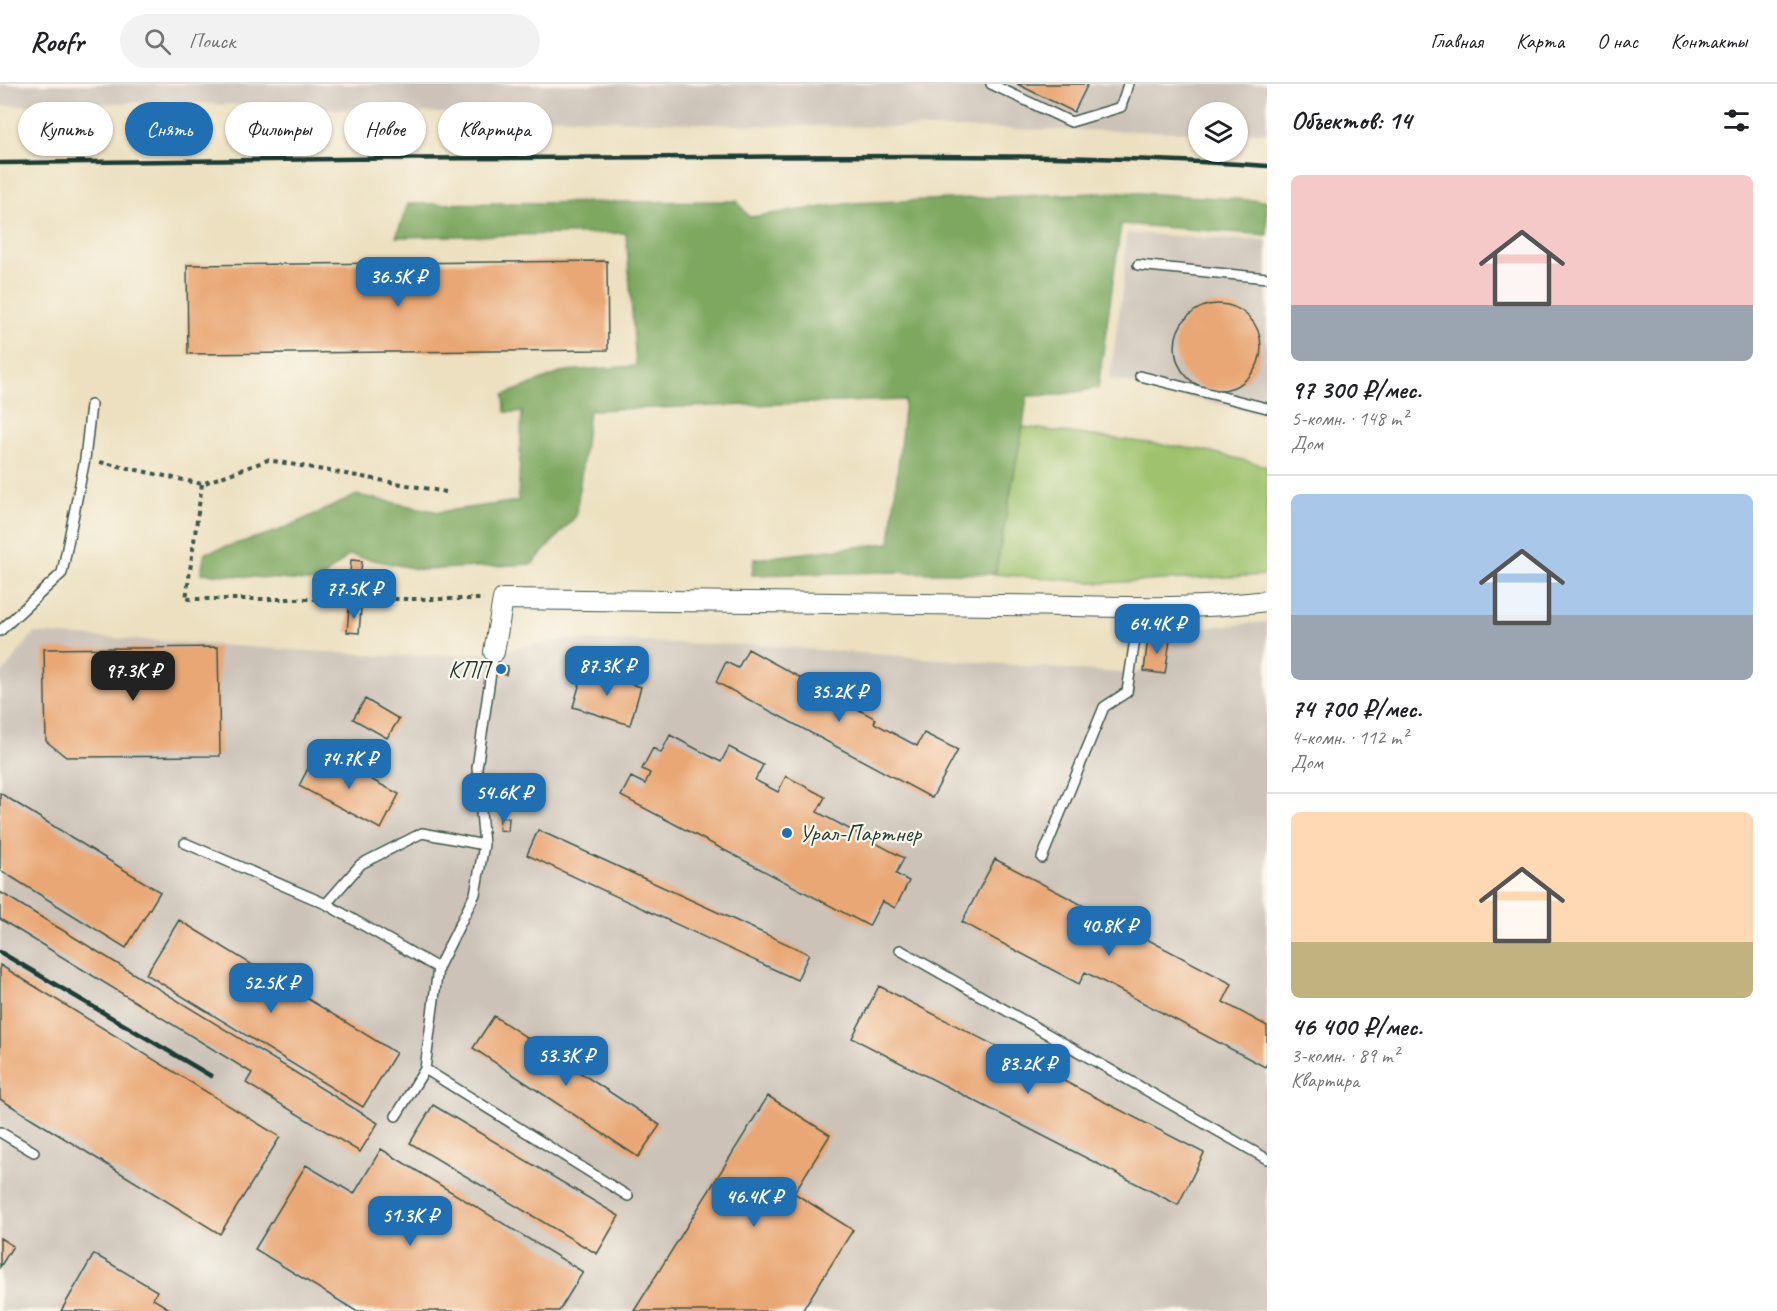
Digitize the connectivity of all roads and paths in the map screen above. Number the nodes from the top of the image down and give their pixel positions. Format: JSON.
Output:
{"nodes":[{"id":1,"x":991,"y":84,"type":"edge"},
{"id":2,"x":1128,"y":84,"type":"edge"},
{"id":3,"x":1138,"y":265,"type":"dead end"},
{"id":4,"x":1267,"y":278,"type":"edge"},
{"id":5,"x":1140,"y":376,"type":"dead end"},
{"id":6,"x":91,"y":405,"type":"dead end"},
{"id":7,"x":1267,"y":408,"type":"edge"},
{"id":8,"x":85,"y":459,"type":"junction"},
{"id":9,"x":202,"y":484,"type":"junction"},
{"id":10,"x":446,"y":492,"type":"dead end"},
{"id":11,"x":503,"y":599,"type":"junction"},
{"id":12,"x":1267,"y":601,"type":"edge"},
{"id":13,"x":1140,"y":606,"type":"junction"},
{"id":14,"x":1182,"y":606,"type":"junction"},
{"id":15,"x":1181,"y":629,"type":"dead end"},
{"id":16,"x":0,"y":631,"type":"edge"},
{"id":17,"x":494,"y":652,"type":"joint"},
{"id":18,"x":185,"y":843,"type":"dead end"},
{"id":19,"x":484,"y":845,"type":"junction"},
{"id":20,"x":1042,"y":858,"type":"dead end"},
{"id":21,"x":326,"y":904,"type":"junction"},
{"id":22,"x":900,"y":950,"type":"dead end"},
{"id":23,"x":438,"y":968,"type":"junction"},
{"id":24,"x":425,"y":1069,"type":"junction"},
{"id":25,"x":396,"y":1116,"type":"dead end"},
{"id":26,"x":0,"y":1132,"type":"edge"},
{"id":27,"x":34,"y":1152,"type":"dead end"},
{"id":28,"x":1267,"y":1159,"type":"edge"},
{"id":29,"x":628,"y":1196,"type":"dead end"}],
"edges":[{"from":1,"to":2,"type":"lane"},
{"from":3,"to":4,"type":"lane"},
{"from":5,"to":7,"type":"lane"},
{"from":6,"to":8,"type":"lane"},
{"from":8,"to":9,"type":"path"},
{"from":8,"to":16,"type":"lane"},
{"from":9,"to":10,"type":"path"},
{"from":9,"to":11,"type":"path"},
{"from":11,"to":13,"type":"street"},
{"from":11,"to":17,"type":"street"},
{"from":12,"to":14,"type":"street"},
{"from":13,"to":14,"type":"street"},
{"from":13,"to":20,"type":"lane"},
{"from":14,"to":15,"type":"lane"},
{"from":17,"to":19,"type":"lane"},
{"from":18,"to":21,"type":"lane"},
{"from":19,"to":21,"type":"lane"},
{"from":19,"to":23,"type":"lane"},
{"from":21,"to":23,"type":"lane"},
{"from":22,"to":28,"type":"lane"},
{"from":23,"to":24,"type":"lane"},
{"from":24,"to":25,"type":"lane"},
{"from":24,"to":29,"type":"lane"},
{"from":26,"to":27,"type":"lane"}]}
